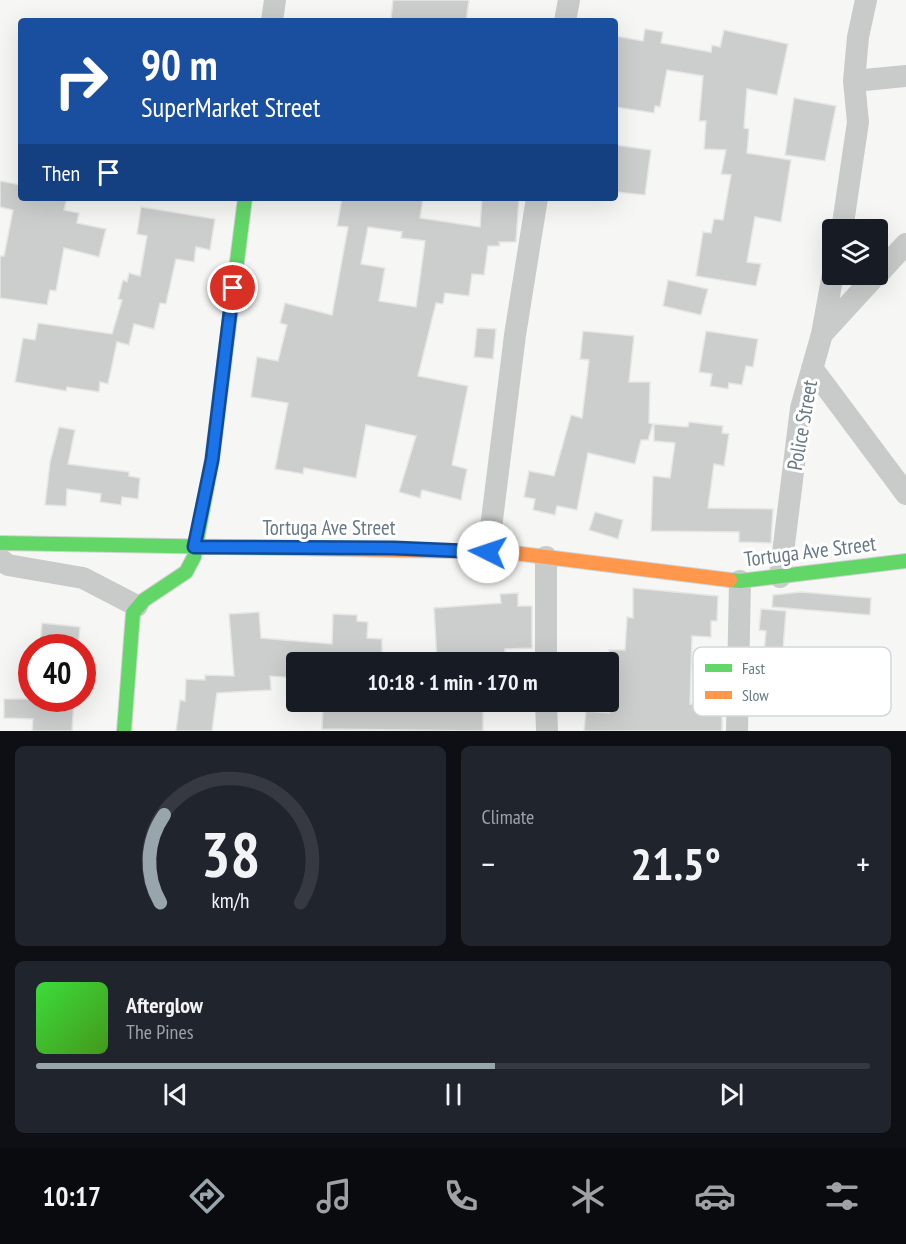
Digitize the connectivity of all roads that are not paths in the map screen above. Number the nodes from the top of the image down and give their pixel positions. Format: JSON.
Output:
{"nodes":[{"id":1,"x":275,"y":0,"type":"edge"},
{"id":2,"x":569,"y":0,"type":"edge"},
{"id":3,"x":866,"y":0,"type":"edge"},
{"id":4,"x":272,"y":18,"type":"edge"},
{"id":5,"x":566,"y":18,"type":"edge"},
{"id":6,"x":906,"y":76,"type":"edge"},
{"id":7,"x":854,"y":81,"type":"junction"},
{"id":8,"x":245,"y":201,"type":"edge"},
{"id":9,"x":537,"y":201,"type":"edge"},
{"id":10,"x":844,"y":219,"type":"edge"},
{"id":11,"x":906,"y":244,"type":"edge"},
{"id":12,"x":888,"y":263,"type":"edge"},
{"id":13,"x":831,"y":285,"type":"edge"},
{"id":14,"x":867,"y":285,"type":"edge"},
{"id":15,"x":822,"y":334,"type":"junction"},
{"id":16,"x":812,"y":368,"type":"junction"},
{"id":17,"x":906,"y":495,"type":"edge"},
{"id":18,"x":0,"y":543,"type":"edge"},
{"id":19,"x":194,"y":547,"type":"junction"},
{"id":20,"x":488,"y":552,"type":"junction"},
{"id":21,"x":546,"y":557,"type":"junction"},
{"id":22,"x":0,"y":559,"type":"edge"},
{"id":23,"x":906,"y":561,"type":"edge"},
{"id":24,"x":780,"y":577,"type":"junction"},
{"id":25,"x":740,"y":582,"type":"junction"},
{"id":26,"x":137,"y":606,"type":"junction"},
{"id":27,"x":739,"y":647,"type":"edge"},
{"id":28,"x":546,"y":652,"type":"edge"},
{"id":29,"x":546,"y":712,"type":"edge"},
{"id":30,"x":737,"y":716,"type":"edge"},
{"id":31,"x":124,"y":731,"type":"edge"},
{"id":32,"x":547,"y":731,"type":"edge"},
{"id":33,"x":737,"y":731,"type":"edge"}],
"edges":[{"from":1,"to":4,"type":"street"},
{"from":2,"to":5,"type":"street"},
{"from":3,"to":7,"type":"street"},
{"from":6,"to":7,"type":"street"},
{"from":7,"to":10,"type":"street"},
{"from":8,"to":19,"type":"street"},
{"from":9,"to":20,"type":"street"},
{"from":11,"to":12,"type":"street"},
{"from":13,"to":15,"type":"street","name":"Police Street"},
{"from":14,"to":15,"type":"street"},
{"from":15,"to":16,"type":"street","name":"Police Street"},
{"from":16,"to":17,"type":"street"},
{"from":16,"to":24,"type":"street","name":"Police Street"},
{"from":18,"to":19,"type":"street","name":"Tortuga Ave Street"},
{"from":19,"to":20,"type":"street","name":"Tortuga Ave Street"},
{"from":19,"to":26,"type":"street"},
{"from":20,"to":21,"type":"street","name":"Tortuga Ave Street"},
{"from":21,"to":25,"type":"street","name":"Tortuga Ave Street"},
{"from":21,"to":28,"type":"street"},
{"from":22,"to":26,"type":"street"},
{"from":23,"to":24,"type":"street","name":"Tortuga Ave Street"},
{"from":24,"to":25,"type":"street","name":"Tortuga Ave Street"},
{"from":25,"to":27,"type":"street"},
{"from":26,"to":31,"type":"street"},
{"from":29,"to":32,"type":"street"},
{"from":30,"to":33,"type":"street"}]}
